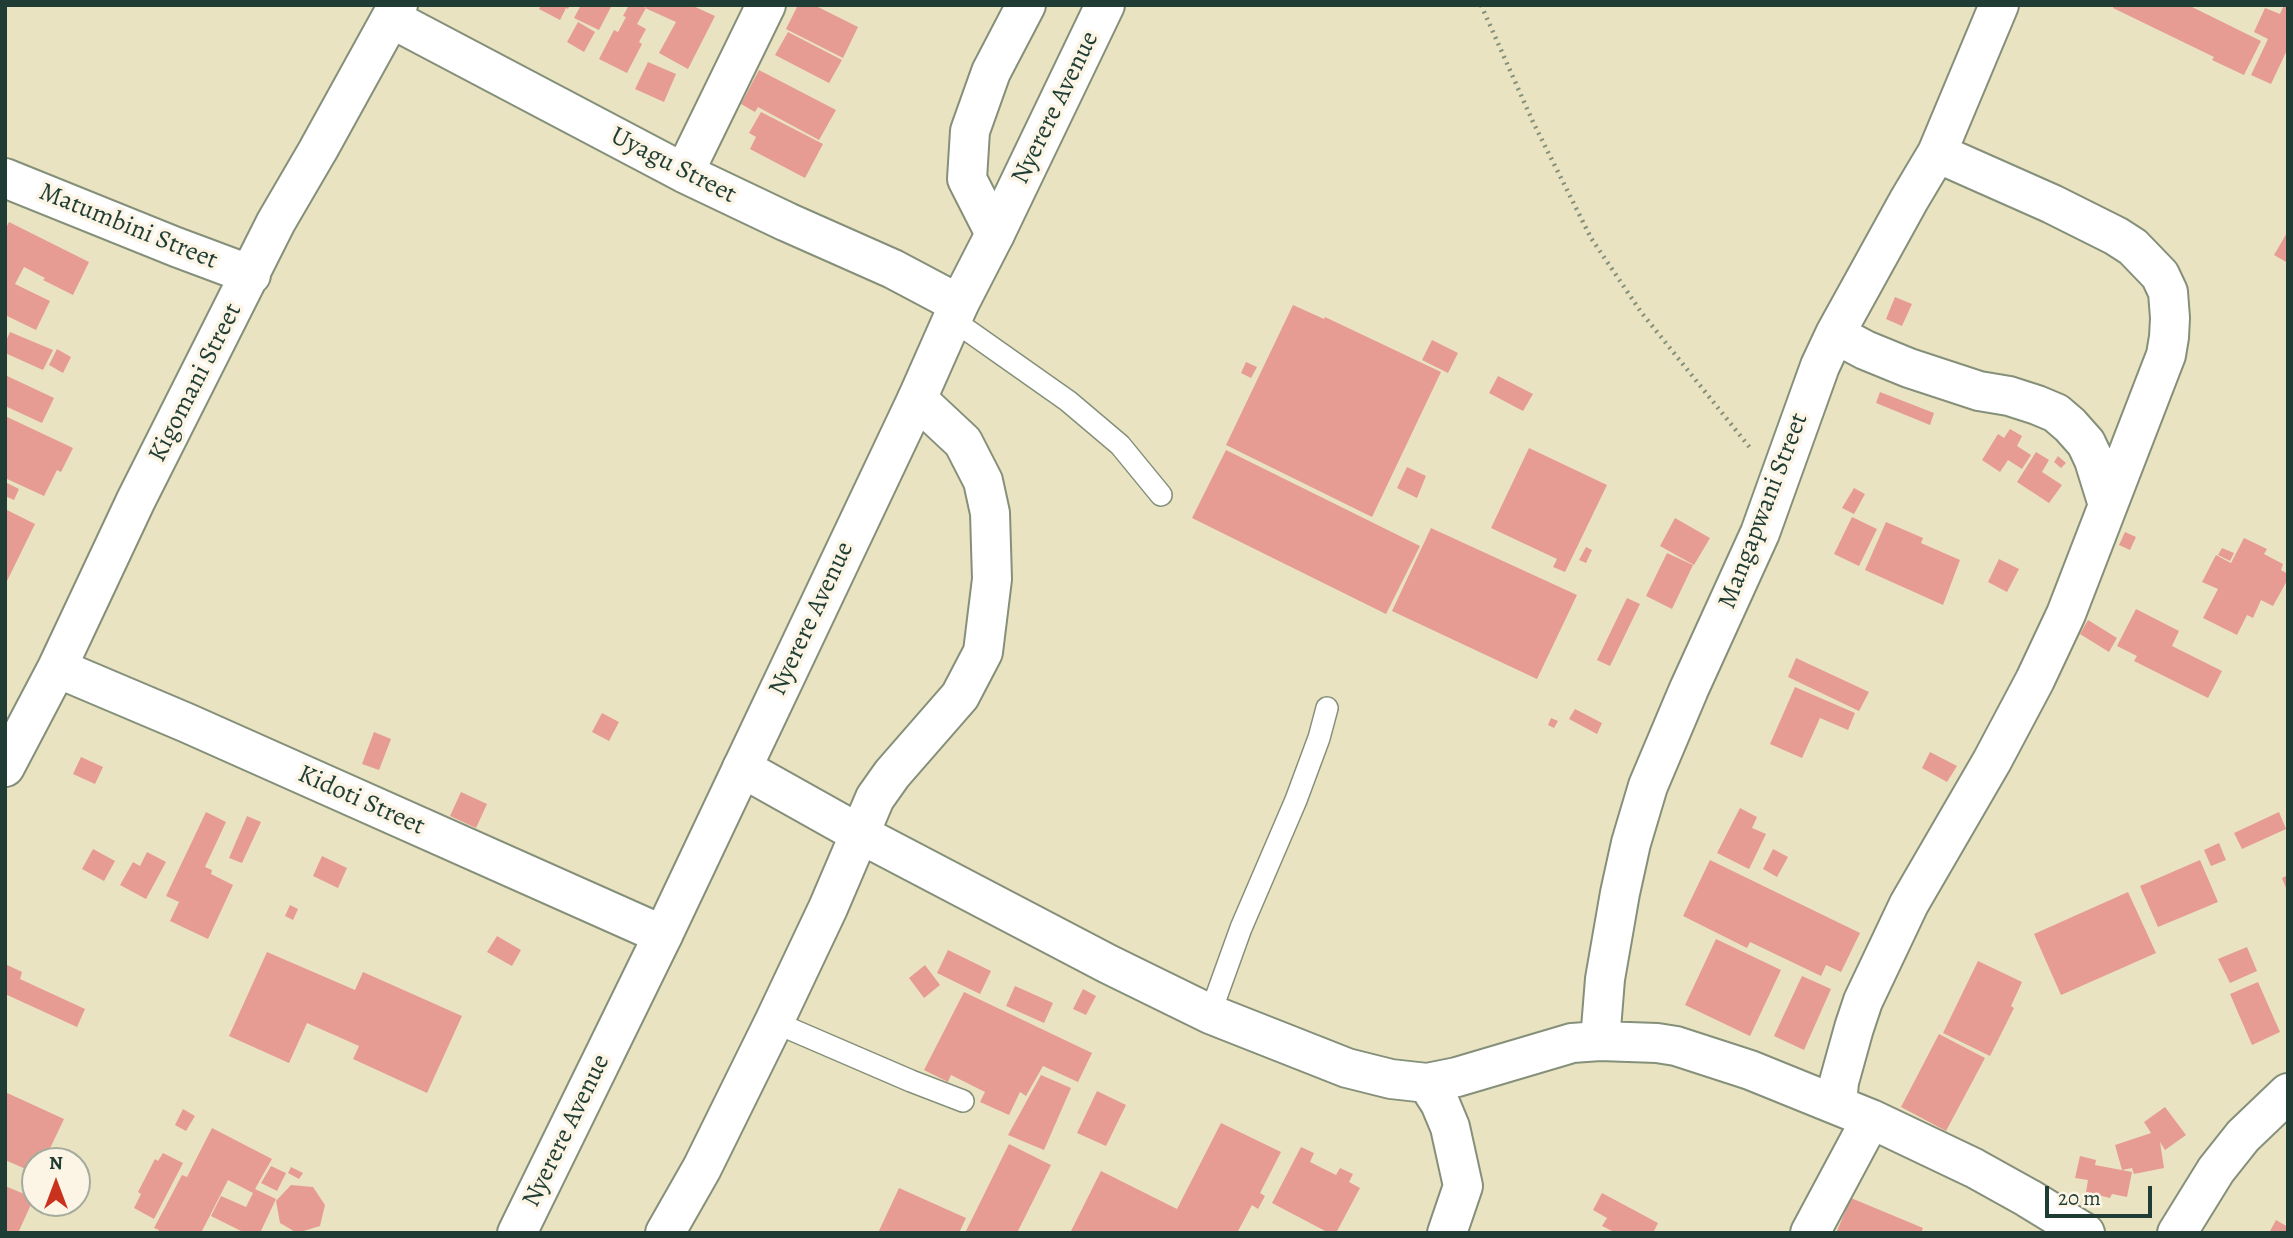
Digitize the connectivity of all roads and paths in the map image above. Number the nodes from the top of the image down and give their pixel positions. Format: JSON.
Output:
{"nodes":[{"id":1,"x":766,"y":5,"type":"edge"},
{"id":2,"x":1026,"y":5,"type":"edge"},
{"id":3,"x":1105,"y":5,"type":"edge"},
{"id":4,"x":1481,"y":5,"type":"edge"},
{"id":5,"x":1999,"y":5,"type":"edge"},
{"id":6,"x":395,"y":12,"type":"edge"},
{"id":7,"x":1937,"y":153,"type":"junction"},
{"id":8,"x":684,"y":173,"type":"junction"},
{"id":9,"x":5,"y":178,"type":"edge"},
{"id":10,"x":995,"y":234,"type":"junction"},
{"id":11,"x":251,"y":275,"type":"junction"},
{"id":12,"x":956,"y":312,"type":"junction"},
{"id":13,"x":1835,"y":334,"type":"junction"},
{"id":14,"x":917,"y":399,"type":"junction"},
{"id":15,"x":1778,"y":486,"type":"junction"},
{"id":16,"x":1161,"y":495,"type":"dead end"},
{"id":17,"x":2108,"y":505,"type":"junction"},
{"id":18,"x":57,"y":668,"type":"junction"},
{"id":19,"x":1327,"y":708,"type":"dead end"},
{"id":20,"x":5,"y":767,"type":"edge"},
{"id":21,"x":742,"y":768,"type":"junction"},
{"id":22,"x":858,"y":833,"type":"junction"},
{"id":23,"x":663,"y":935,"type":"junction"},
{"id":24,"x":1210,"y":1014,"type":"junction"},
{"id":25,"x":774,"y":1022,"type":"junction"},
{"id":26,"x":1600,"y":1041,"type":"junction"},
{"id":27,"x":1427,"y":1083,"type":"junction"},
{"id":28,"x":2288,"y":1093,"type":"edge"},
{"id":29,"x":963,"y":1101,"type":"dead end"},
{"id":30,"x":1854,"y":1112,"type":"junction"},
{"id":31,"x":517,"y":1233,"type":"edge"},
{"id":32,"x":664,"y":1233,"type":"edge"},
{"id":33,"x":1447,"y":1233,"type":"edge"},
{"id":34,"x":1810,"y":1233,"type":"edge"},
{"id":35,"x":2085,"y":1233,"type":"edge"},
{"id":36,"x":2177,"y":1233,"type":"edge"}],
"edges":[{"from":1,"to":8,"type":"street"},
{"from":2,"to":10,"type":"street"},
{"from":3,"to":10,"type":"street","name":"Nyerere Avenue"},
{"from":4,"to":15,"type":"path"},
{"from":5,"to":7,"type":"street","name":"Mangapwani Street"},
{"from":6,"to":8,"type":"street","name":"Uyagu Street"},
{"from":6,"to":11,"type":"street","name":"Kigomani Street"},
{"from":7,"to":13,"type":"street","name":"Mangapwani Street"},
{"from":7,"to":17,"type":"street"},
{"from":8,"to":12,"type":"street","name":"Uyagu Street"},
{"from":9,"to":11,"type":"street","name":"Matumbini Street"},
{"from":10,"to":12,"type":"street","name":"Nyerere Avenue"},
{"from":11,"to":18,"type":"street","name":"Kigomani Street"},
{"from":12,"to":14,"type":"street","name":"Nyerere Avenue"},
{"from":12,"to":16,"type":"lane"},
{"from":13,"to":15,"type":"street","name":"Mangapwani Street"},
{"from":13,"to":17,"type":"street"},
{"from":14,"to":21,"type":"street","name":"Nyerere Avenue"},
{"from":14,"to":22,"type":"street"},
{"from":15,"to":26,"type":"street","name":"Mangapwani Street"},
{"from":17,"to":30,"type":"street"},
{"from":18,"to":20,"type":"street","name":"Kigomani Street"},
{"from":18,"to":23,"type":"street","name":"Kidoti Street"},
{"from":19,"to":24,"type":"lane"},
{"from":21,"to":22,"type":"street"},
{"from":21,"to":23,"type":"street","name":"Nyerere Avenue"},
{"from":22,"to":24,"type":"street"},
{"from":22,"to":25,"type":"street"},
{"from":23,"to":31,"type":"street","name":"Nyerere Avenue"},
{"from":24,"to":27,"type":"street"},
{"from":25,"to":29,"type":"lane"},
{"from":25,"to":32,"type":"street"},
{"from":26,"to":27,"type":"street"},
{"from":26,"to":30,"type":"street"},
{"from":27,"to":33,"type":"street"},
{"from":28,"to":36,"type":"street"},
{"from":30,"to":34,"type":"street"},
{"from":30,"to":35,"type":"street"}]}
